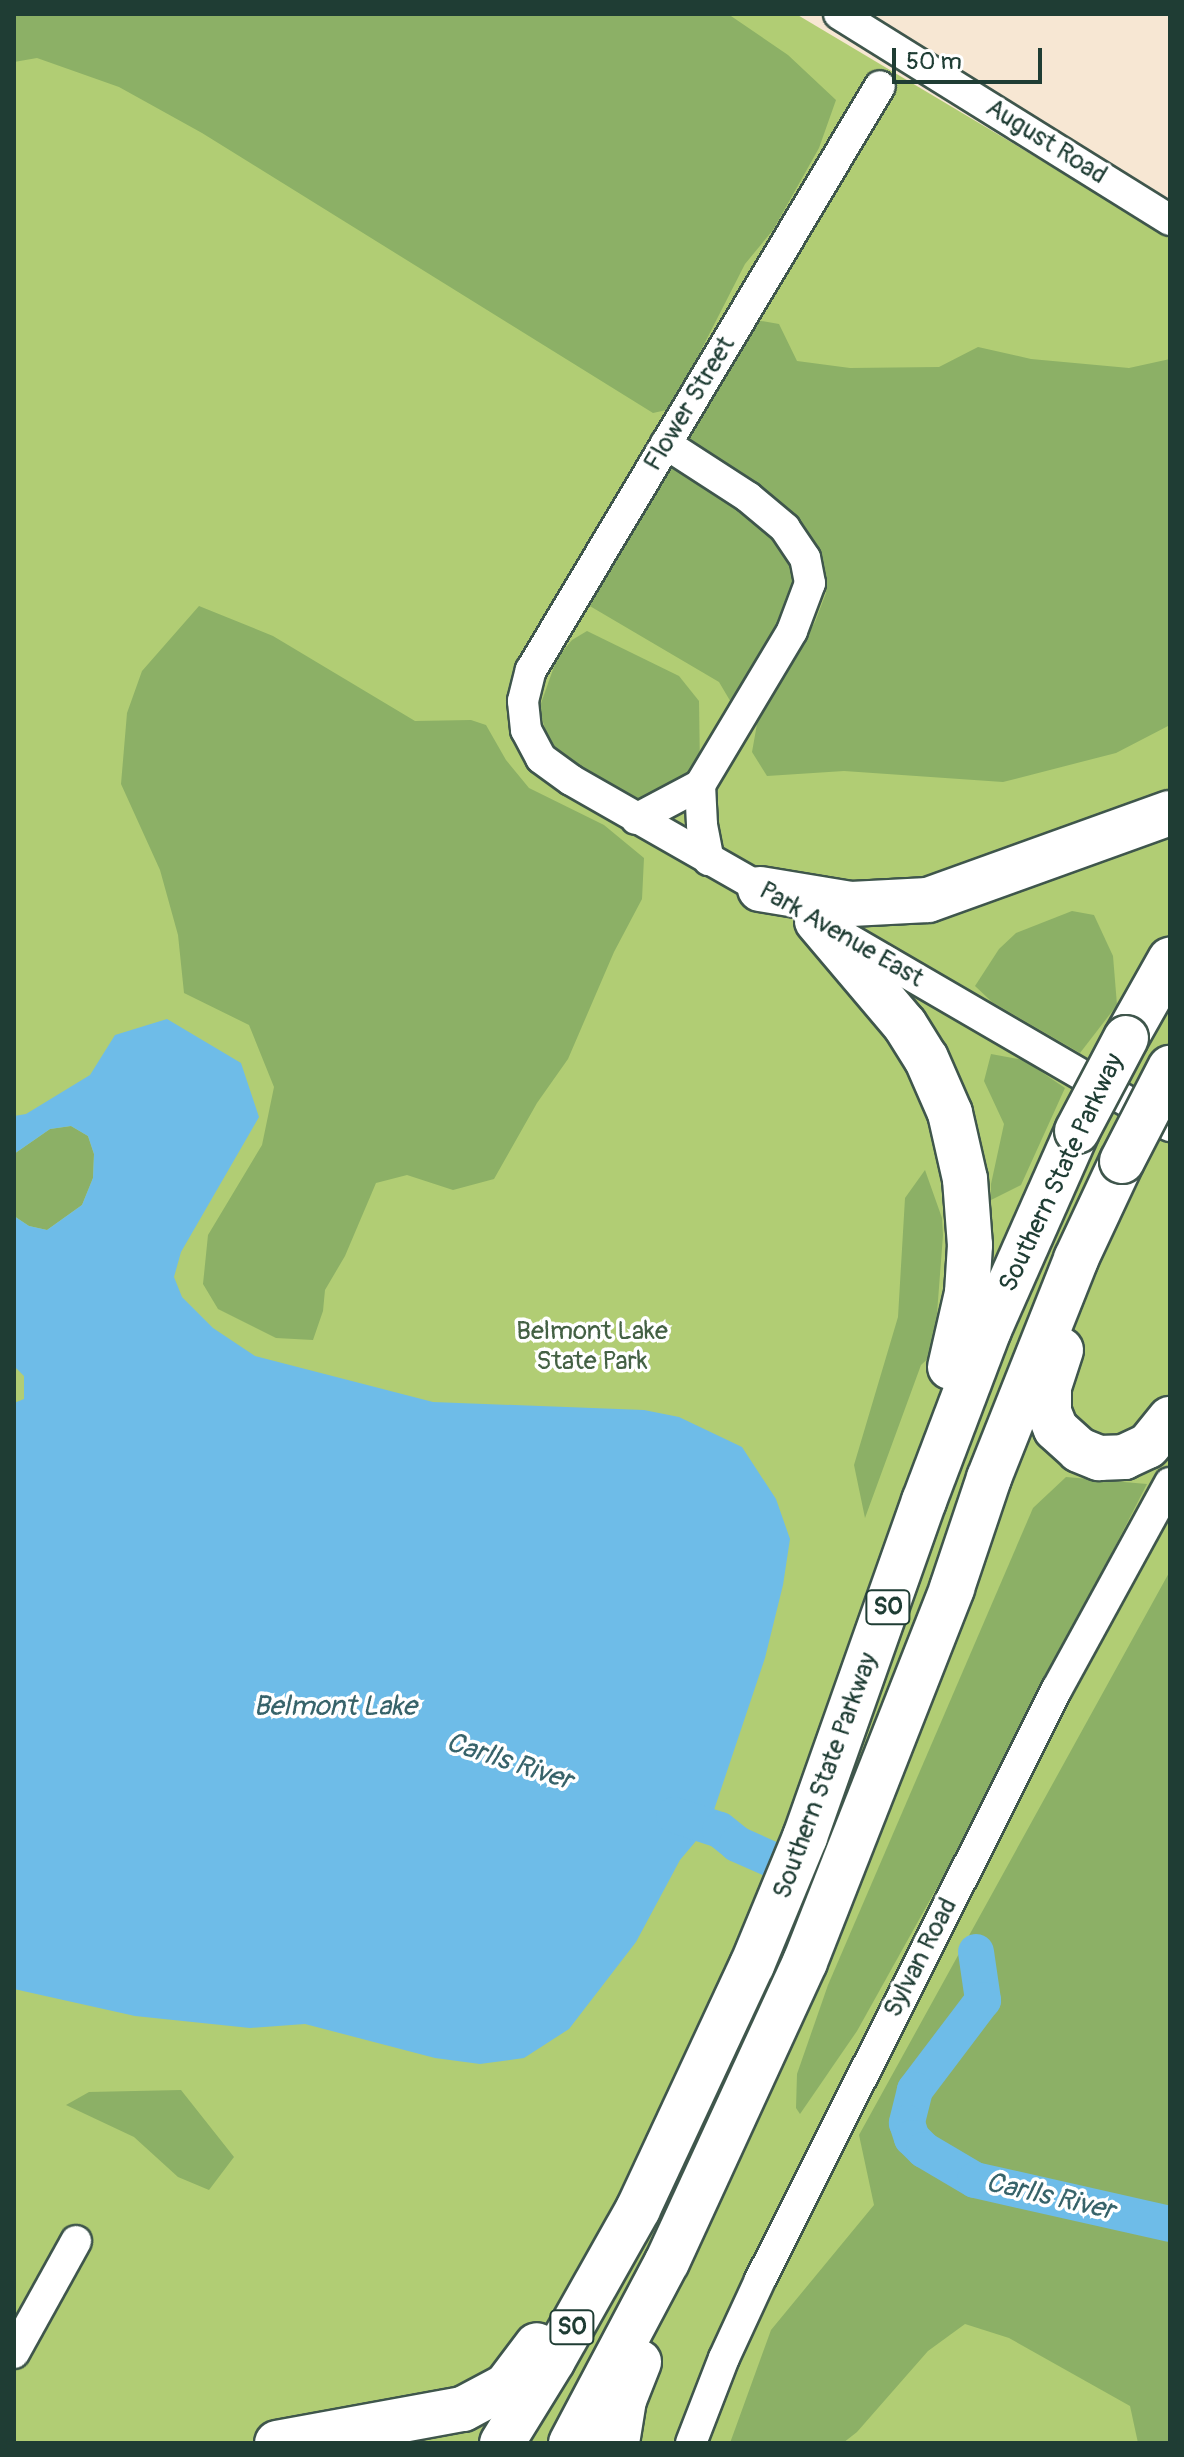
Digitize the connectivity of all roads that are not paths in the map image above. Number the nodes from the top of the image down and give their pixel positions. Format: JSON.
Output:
{"nodes":[{"id":1,"x":839,"y":14,"type":"edge"},
{"id":2,"x":880,"y":86,"type":"dead end"},
{"id":3,"x":1170,"y":220,"type":"edge"},
{"id":4,"x":666,"y":444,"type":"junction"},
{"id":5,"x":526,"y":730,"type":"joint"},
{"id":6,"x":700,"y":785,"type":"junction"},
{"id":7,"x":1170,"y":813,"type":"edge"},
{"id":8,"x":636,"y":819,"type":"junction"},
{"id":9,"x":709,"y":860,"type":"junction"},
{"id":10,"x":760,"y":889,"type":"junction"},
{"id":11,"x":817,"y":921,"type":"junction"},
{"id":12,"x":1170,"y":960,"type":"edge"},
{"id":13,"x":1170,"y":1068,"type":"edge"},
{"id":14,"x":1170,"y":1126,"type":"edge"},
{"id":15,"x":1076,"y":1259,"type":"junction"},
{"id":16,"x":1170,"y":1419,"type":"edge"},
{"id":17,"x":1170,"y":1483,"type":"edge"},
{"id":18,"x":924,"y":1501,"type":"junction"},
{"id":19,"x":638,"y":2209,"type":"junction"},
{"id":20,"x":691,"y":2213,"type":"junction"},
{"id":21,"x":76,"y":2241,"type":"dead end"},
{"id":22,"x":14,"y":2353,"type":"edge"},
{"id":23,"x":277,"y":2443,"type":"edge"},
{"id":24,"x":502,"y":2443,"type":"edge"},
{"id":25,"x":571,"y":2443,"type":"edge"},
{"id":26,"x":617,"y":2443,"type":"edge"},
{"id":27,"x":691,"y":2443,"type":"edge"}],
"edges":[{"from":1,"to":3,"type":"street","name":"August Road"},
{"from":2,"to":4,"type":"street","name":"Flower Street"},
{"from":4,"to":5,"type":"street","name":"Flower Street"},
{"from":4,"to":6,"type":"street"},
{"from":5,"to":8,"type":"street","name":"Park Avenue East"},
{"from":6,"to":8,"type":"street"},
{"from":6,"to":9,"type":"street"},
{"from":7,"to":10,"type":"highway"},
{"from":8,"to":9,"type":"street","name":"Park Avenue East"},
{"from":9,"to":10,"type":"street","name":"Park Avenue East"},
{"from":10,"to":11,"type":"street","name":"Park Avenue East"},
{"from":11,"to":14,"type":"street","name":"Park Avenue East"},
{"from":11,"to":18,"type":"highway"},
{"from":12,"to":18,"type":"highway","name":"Southern State Parkway","number":"SO","bridge":true},
{"from":13,"to":15,"type":"highway","name":"Southern State Parkway","number":"SO","bridge":true},
{"from":15,"to":16,"type":"highway"},
{"from":15,"to":20,"type":"highway","name":"Southern State Parkway","number":"SO"},
{"from":17,"to":27,"type":"street","name":"Sylvan Road"},
{"from":18,"to":19,"type":"highway","name":"Southern State Parkway","number":"SO"},
{"from":19,"to":23,"type":"highway"},
{"from":19,"to":24,"type":"highway","name":"Southern State Parkway","number":"SO"},
{"from":20,"to":25,"type":"highway","name":"Southern State Parkway","number":"SO"},
{"from":20,"to":26,"type":"highway"},
{"from":21,"to":22,"type":"street"}]}
